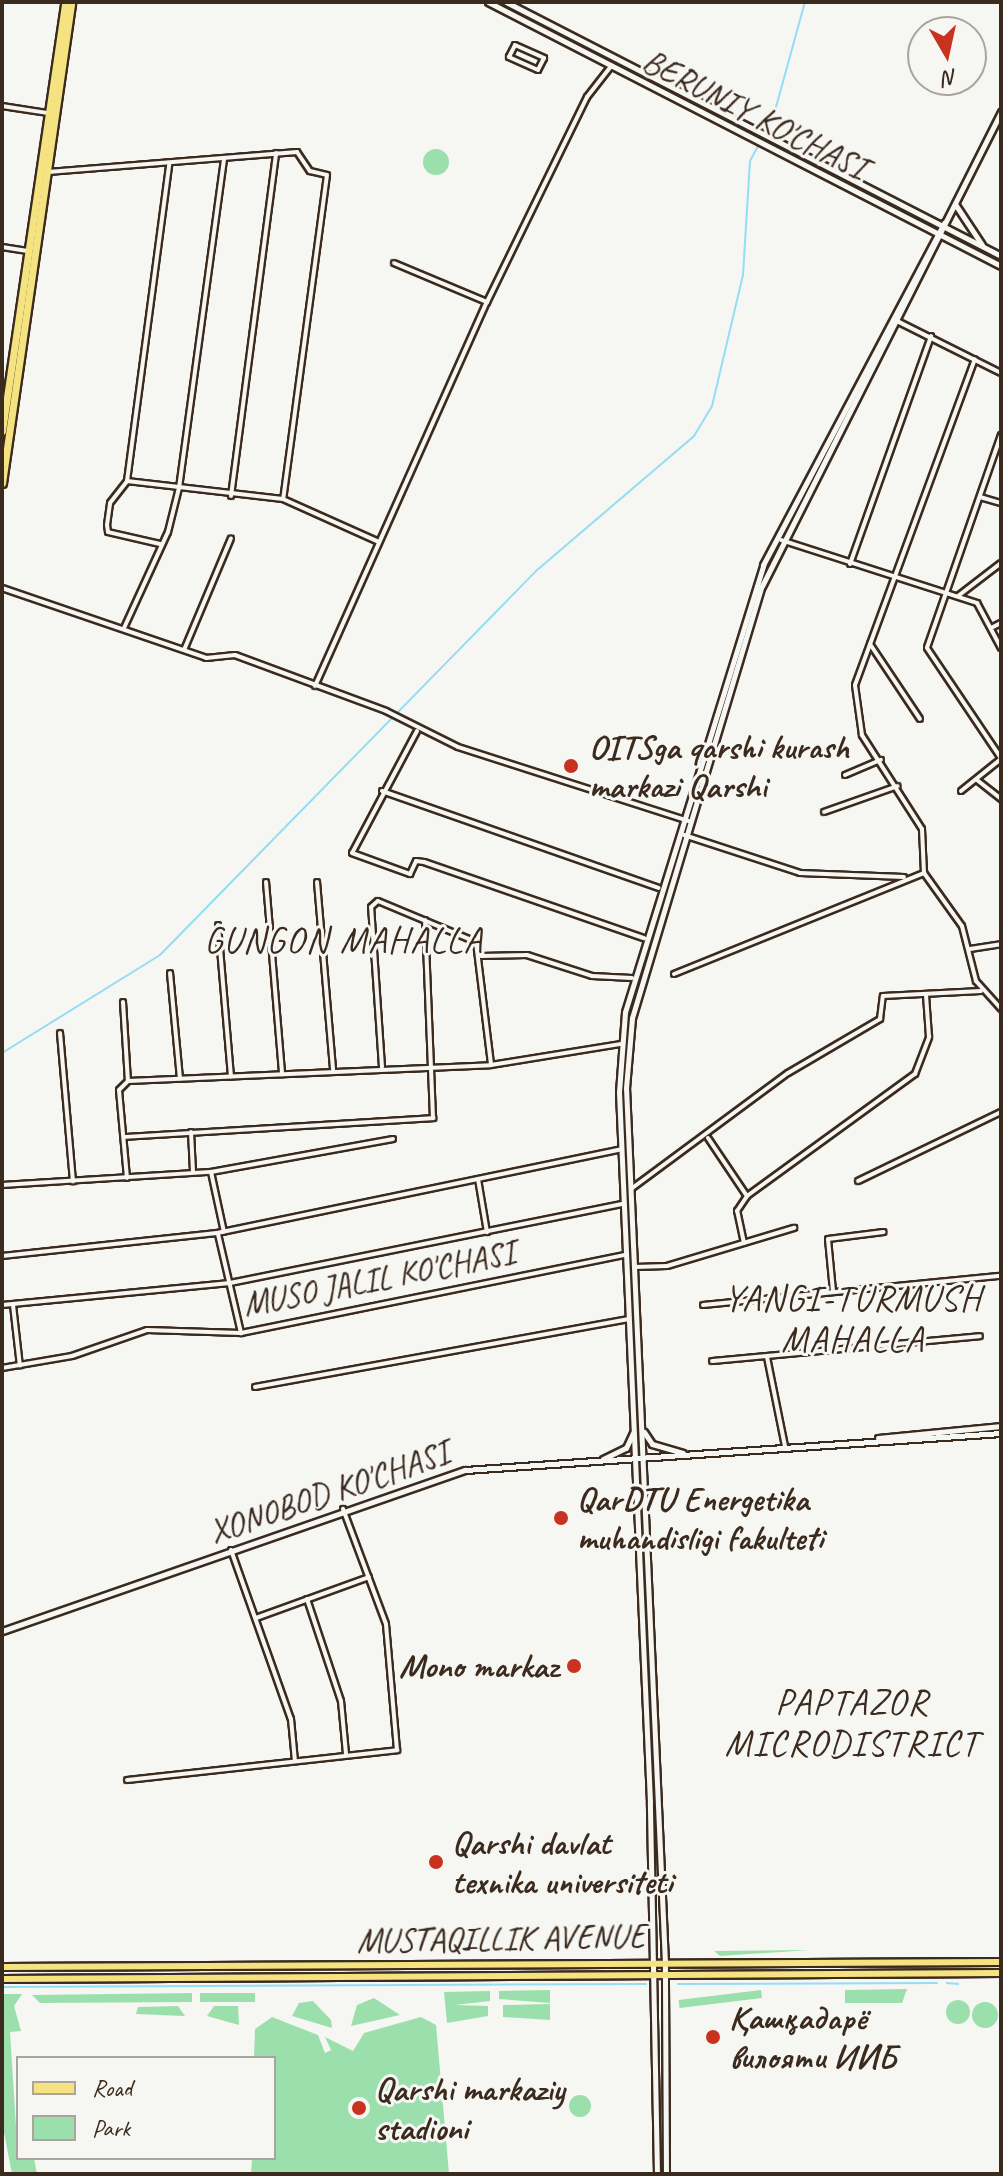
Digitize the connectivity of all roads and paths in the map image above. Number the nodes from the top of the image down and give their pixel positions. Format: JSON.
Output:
{"nodes":[{"id":1,"x":65,"y":2,"type":"edge"},
{"id":2,"x":71,"y":2,"type":"edge"},
{"id":3,"x":488,"y":2,"type":"edge"},
{"id":4,"x":506,"y":2,"type":"edge"},
{"id":5,"x":518,"y":9,"type":"junction"},
{"id":6,"x":515,"y":16,"type":"junction"},
{"id":7,"x":611,"y":66,"type":"junction"},
{"id":8,"x":538,"y":70,"type":"joint"},
{"id":9,"x":704,"y":105,"type":"junction"},
{"id":10,"x":2,"y":106,"type":"edge"},
{"id":11,"x":1001,"y":112,"type":"edge"},
{"id":12,"x":48,"y":113,"type":"junction"},
{"id":13,"x":700,"y":113,"type":"junction"},
{"id":14,"x":276,"y":153,"type":"junction"},
{"id":15,"x":224,"y":159,"type":"junction"},
{"id":16,"x":169,"y":165,"type":"junction"},
{"id":17,"x":46,"y":171,"type":"junction"},
{"id":18,"x":955,"y":202,"type":"junction"},
{"id":19,"x":943,"y":225,"type":"junction"},
{"id":20,"x":938,"y":234,"type":"junction"},
{"id":21,"x":2,"y":247,"type":"edge"},
{"id":22,"x":985,"y":248,"type":"junction"},
{"id":23,"x":28,"y":251,"type":"junction"},
{"id":24,"x":1001,"y":256,"type":"edge"},
{"id":25,"x":394,"y":263,"type":"dead end"},
{"id":26,"x":1001,"y":266,"type":"edge"},
{"id":27,"x":487,"y":302,"type":"junction"},
{"id":28,"x":897,"y":321,"type":"junction"},
{"id":29,"x":931,"y":336,"type":"junction"},
{"id":30,"x":975,"y":359,"type":"junction"},
{"id":31,"x":1001,"y":373,"type":"edge"},
{"id":32,"x":2,"y":431,"type":"edge"},
{"id":33,"x":1001,"y":435,"type":"edge"},
{"id":34,"x":999,"y":448,"type":"edge"},
{"id":35,"x":127,"y":481,"type":"junction"},
{"id":36,"x":2,"y":483,"type":"edge"},
{"id":37,"x":179,"y":488,"type":"junction"},
{"id":38,"x":231,"y":496,"type":"junction"},
{"id":39,"x":980,"y":497,"type":"junction"},
{"id":40,"x":283,"y":499,"type":"junction"},
{"id":41,"x":1001,"y":503,"type":"edge"},
{"id":42,"x":231,"y":538,"type":"dead end"},
{"id":43,"x":781,"y":540,"type":"junction"},
{"id":44,"x":377,"y":541,"type":"junction"},
{"id":45,"x":160,"y":544,"type":"junction"},
{"id":46,"x":1001,"y":563,"type":"edge"},
{"id":47,"x":850,"y":564,"type":"junction"},
{"id":48,"x":898,"y":577,"type":"junction"},
{"id":49,"x":2,"y":588,"type":"edge"},
{"id":50,"x":947,"y":592,"type":"junction"},
{"id":51,"x":958,"y":596,"type":"junction"},
{"id":52,"x":1001,"y":623,"type":"edge"},
{"id":53,"x":124,"y":628,"type":"junction"},
{"id":54,"x":991,"y":628,"type":"junction"},
{"id":55,"x":870,"y":644,"type":"junction"},
{"id":56,"x":1001,"y":648,"type":"edge"},
{"id":57,"x":184,"y":650,"type":"junction"},
{"id":58,"x":315,"y":686,"type":"junction"},
{"id":59,"x":920,"y":719,"type":"dead end"},
{"id":60,"x":417,"y":731,"type":"junction"},
{"id":61,"x":1001,"y":759,"type":"edge"},
{"id":62,"x":881,"y":760,"type":"junction"},
{"id":63,"x":845,"y":775,"type":"dead end"},
{"id":64,"x":977,"y":780,"type":"junction"},
{"id":65,"x":898,"y":786,"type":"junction"},
{"id":66,"x":382,"y":791,"type":"junction"},
{"id":67,"x":961,"y":791,"type":"dead end"},
{"id":68,"x":1001,"y":799,"type":"edge"},
{"id":69,"x":824,"y":812,"type":"dead end"},
{"id":70,"x":685,"y":820,"type":"junction"},
{"id":71,"x":681,"y":834,"type":"junction"},
{"id":72,"x":924,"y":873,"type":"junction"},
{"id":73,"x":904,"y":877,"type":"junction"},
{"id":74,"x":266,"y":882,"type":"dead end"},
{"id":75,"x":317,"y":882,"type":"dead end"},
{"id":76,"x":659,"y":888,"type":"junction"},
{"id":77,"x":425,"y":920,"type":"junction"},
{"id":78,"x":218,"y":925,"type":"dead end"},
{"id":79,"x":644,"y":938,"type":"junction"},
{"id":80,"x":1001,"y":944,"type":"edge"},
{"id":81,"x":970,"y":949,"type":"junction"},
{"id":82,"x":481,"y":956,"type":"junction"},
{"id":83,"x":170,"y":973,"type":"dead end"},
{"id":84,"x":674,"y":974,"type":"dead end"},
{"id":85,"x":632,"y":978,"type":"junction"},
{"id":86,"x":981,"y":991,"type":"junction"},
{"id":87,"x":926,"y":995,"type":"junction"},
{"id":88,"x":123,"y":1002,"type":"dead end"},
{"id":89,"x":1001,"y":1009,"type":"edge"},
{"id":90,"x":60,"y":1033,"type":"dead end"},
{"id":91,"x":621,"y":1044,"type":"junction"},
{"id":92,"x":491,"y":1065,"type":"junction"},
{"id":93,"x":382,"y":1067,"type":"junction"},
{"id":94,"x":333,"y":1069,"type":"junction"},
{"id":95,"x":436,"y":1070,"type":"junction"},
{"id":96,"x":282,"y":1074,"type":"junction"},
{"id":97,"x":231,"y":1076,"type":"junction"},
{"id":98,"x":180,"y":1079,"type":"junction"},
{"id":99,"x":128,"y":1081,"type":"junction"},
{"id":100,"x":1001,"y":1112,"type":"edge"},
{"id":101,"x":191,"y":1132,"type":"junction"},
{"id":102,"x":124,"y":1137,"type":"junction"},
{"id":103,"x":708,"y":1137,"type":"junction"},
{"id":104,"x":393,"y":1139,"type":"dead end"},
{"id":105,"x":621,"y":1149,"type":"junction"},
{"id":106,"x":193,"y":1172,"type":"junction"},
{"id":107,"x":211,"y":1172,"type":"junction"},
{"id":108,"x":127,"y":1178,"type":"junction"},
{"id":109,"x":478,"y":1179,"type":"junction"},
{"id":110,"x":73,"y":1181,"type":"junction"},
{"id":111,"x":858,"y":1181,"type":"dead end"},
{"id":112,"x":2,"y":1185,"type":"edge"},
{"id":113,"x":631,"y":1189,"type":"junction"},
{"id":114,"x":747,"y":1196,"type":"junction"},
{"id":115,"x":623,"y":1204,"type":"junction"},
{"id":116,"x":623,"y":1217,"type":"junction"},
{"id":117,"x":633,"y":1217,"type":"junction"},
{"id":118,"x":794,"y":1228,"type":"dead end"},
{"id":119,"x":487,"y":1232,"type":"junction"},
{"id":120,"x":884,"y":1232,"type":"dead end"},
{"id":121,"x":220,"y":1233,"type":"junction"},
{"id":122,"x":744,"y":1243,"type":"junction"},
{"id":123,"x":626,"y":1255,"type":"junction"},
{"id":124,"x":2,"y":1256,"type":"edge"},
{"id":125,"x":635,"y":1267,"type":"junction"},
{"id":126,"x":1001,"y":1276,"type":"edge"},
{"id":127,"x":230,"y":1283,"type":"junction"},
{"id":128,"x":833,"y":1291,"type":"junction"},
{"id":129,"x":13,"y":1304,"type":"junction"},
{"id":130,"x":2,"y":1305,"type":"edge"},
{"id":131,"x":703,"y":1305,"type":"dead end"},
{"id":132,"x":629,"y":1319,"type":"junction"},
{"id":133,"x":241,"y":1333,"type":"junction"},
{"id":134,"x":980,"y":1336,"type":"dead end"},
{"id":135,"x":767,"y":1357,"type":"junction"},
{"id":136,"x":712,"y":1361,"type":"dead end"},
{"id":137,"x":20,"y":1366,"type":"junction"},
{"id":138,"x":2,"y":1368,"type":"edge"},
{"id":139,"x":255,"y":1387,"type":"dead end"},
{"id":140,"x":1001,"y":1426,"type":"edge"},
{"id":141,"x":634,"y":1428,"type":"junction"},
{"id":142,"x":643,"y":1428,"type":"junction"},
{"id":143,"x":1001,"y":1433,"type":"edge"},
{"id":144,"x":874,"y":1440,"type":"junction"},
{"id":145,"x":785,"y":1446,"type":"junction"},
{"id":146,"x":688,"y":1454,"type":"junction"},
{"id":147,"x":636,"y":1458,"type":"junction"},
{"id":148,"x":645,"y":1458,"type":"junction"},
{"id":149,"x":597,"y":1461,"type":"junction"},
{"id":150,"x":343,"y":1509,"type":"junction"},
{"id":151,"x":231,"y":1550,"type":"junction"},
{"id":152,"x":369,"y":1577,"type":"junction"},
{"id":153,"x":645,"y":1590,"type":"junction"},
{"id":154,"x":307,"y":1599,"type":"junction"},
{"id":155,"x":256,"y":1618,"type":"junction"},
{"id":156,"x":2,"y":1631,"type":"edge"},
{"id":157,"x":346,"y":1754,"type":"junction"},
{"id":158,"x":295,"y":1761,"type":"junction"},
{"id":159,"x":127,"y":1780,"type":"dead end"},
{"id":160,"x":650,"y":1802,"type":"junction"},
{"id":161,"x":658,"y":1802,"type":"junction"},
{"id":162,"x":1001,"y":1962,"type":"edge"},
{"id":163,"x":655,"y":1963,"type":"junction"},
{"id":164,"x":665,"y":1963,"type":"junction"},
{"id":165,"x":432,"y":1965,"type":"junction"},
{"id":166,"x":2,"y":1967,"type":"edge"},
{"id":167,"x":1001,"y":1973,"type":"edge"},
{"id":168,"x":432,"y":1976,"type":"junction"},
{"id":169,"x":655,"y":1976,"type":"junction"},
{"id":170,"x":665,"y":1976,"type":"junction"},
{"id":171,"x":2,"y":1979,"type":"edge"},
{"id":172,"x":657,"y":2174,"type":"edge"},
{"id":173,"x":666,"y":2174,"type":"edge"}],
"edges":[{"from":1,"to":12,"type":"highway"},
{"from":2,"to":17,"type":"highway"},
{"from":3,"to":6,"type":"main road","name":"BERUNIY KO'CHASI"},
{"from":4,"to":5,"type":"main road","name":"BERUNIY KO'CHASI"},
{"from":5,"to":6,"type":"main road"},
{"from":5,"to":9,"type":"main road","name":"BERUNIY KO'CHASI"},
{"from":6,"to":7,"type":"main road","name":"BERUNIY KO'CHASI"},
{"from":7,"to":13,"type":"main road","name":"BERUNIY KO'CHASI"},
{"from":7,"to":27,"type":"street"},
{"from":8,"to":8,"type":"street"},
{"from":9,"to":13,"type":"main road"},
{"from":9,"to":19,"type":"main road","name":"BERUNIY KO'CHASI"},
{"from":10,"to":12,"type":"street"},
{"from":11,"to":18,"type":"main road"},
{"from":12,"to":23,"type":"highway"},
{"from":13,"to":20,"type":"main road","name":"BERUNIY KO'CHASI"},
{"from":14,"to":15,"type":"street"},
{"from":14,"to":38,"type":"street"},
{"from":14,"to":40,"type":"street"},
{"from":15,"to":16,"type":"street"},
{"from":15,"to":37,"type":"street"},
{"from":16,"to":17,"type":"street"},
{"from":16,"to":35,"type":"street"},
{"from":17,"to":36,"type":"highway"},
{"from":18,"to":19,"type":"main road"},
{"from":18,"to":22,"type":"main road"},
{"from":19,"to":20,"type":"main road"},
{"from":19,"to":22,"type":"main road","name":"BERUNIY KO'CHASI"},
{"from":20,"to":26,"type":"main road","name":"BERUNIY KO'CHASI"},
{"from":20,"to":28,"type":"main road"},
{"from":20,"to":70,"type":"main road"},
{"from":21,"to":23,"type":"street"},
{"from":22,"to":24,"type":"main road","name":"BERUNIY KO'CHASI"},
{"from":23,"to":32,"type":"highway"},
{"from":25,"to":27,"type":"street"},
{"from":27,"to":44,"type":"street"},
{"from":28,"to":29,"type":"street"},
{"from":28,"to":43,"type":"main road"},
{"from":29,"to":30,"type":"street"},
{"from":29,"to":47,"type":"street"},
{"from":30,"to":31,"type":"street"},
{"from":30,"to":48,"type":"street"},
{"from":33,"to":34,"type":"street"},
{"from":34,"to":39,"type":"street"},
{"from":35,"to":37,"type":"street"},
{"from":35,"to":45,"type":"street"},
{"from":37,"to":38,"type":"street"},
{"from":37,"to":45,"type":"street"},
{"from":38,"to":40,"type":"street"},
{"from":39,"to":41,"type":"street"},
{"from":39,"to":50,"type":"street"},
{"from":40,"to":44,"type":"street"},
{"from":42,"to":57,"type":"street"},
{"from":43,"to":47,"type":"street"},
{"from":43,"to":70,"type":"main road"},
{"from":44,"to":58,"type":"street"},
{"from":45,"to":53,"type":"street"},
{"from":46,"to":51,"type":"street"},
{"from":47,"to":48,"type":"street"},
{"from":48,"to":50,"type":"street"},
{"from":48,"to":55,"type":"street"},
{"from":49,"to":53,"type":"street"},
{"from":50,"to":51,"type":"street"},
{"from":50,"to":61,"type":"street"},
{"from":51,"to":54,"type":"street"},
{"from":52,"to":54,"type":"street"},
{"from":53,"to":57,"type":"street"},
{"from":54,"to":56,"type":"street"},
{"from":55,"to":59,"type":"street"},
{"from":55,"to":62,"type":"street"},
{"from":57,"to":58,"type":"street"},
{"from":58,"to":60,"type":"street"},
{"from":60,"to":66,"type":"street"},
{"from":60,"to":70,"type":"street"},
{"from":61,"to":64,"type":"street"},
{"from":62,"to":63,"type":"street"},
{"from":62,"to":65,"type":"street"},
{"from":64,"to":67,"type":"street"},
{"from":64,"to":68,"type":"street"},
{"from":65,"to":69,"type":"street"},
{"from":65,"to":72,"type":"street"},
{"from":66,"to":76,"type":"street"},
{"from":66,"to":79,"type":"street"},
{"from":70,"to":71,"type":"main road"},
{"from":71,"to":73,"type":"street"},
{"from":71,"to":76,"type":"main road"},
{"from":71,"to":113,"type":"main road"},
{"from":72,"to":73,"type":"street"},
{"from":72,"to":81,"type":"street"},
{"from":73,"to":84,"type":"street"},
{"from":74,"to":96,"type":"street"},
{"from":75,"to":94,"type":"street"},
{"from":76,"to":79,"type":"main road"},
{"from":77,"to":82,"type":"street"},
{"from":77,"to":93,"type":"street"},
{"from":77,"to":95,"type":"street"},
{"from":78,"to":97,"type":"street"},
{"from":79,"to":85,"type":"main road"},
{"from":80,"to":81,"type":"street"},
{"from":81,"to":86,"type":"street"},
{"from":82,"to":85,"type":"street"},
{"from":82,"to":92,"type":"street"},
{"from":83,"to":98,"type":"street"},
{"from":85,"to":91,"type":"main road"},
{"from":86,"to":87,"type":"street"},
{"from":86,"to":89,"type":"street"},
{"from":87,"to":103,"type":"street"},
{"from":87,"to":114,"type":"street"},
{"from":88,"to":99,"type":"street"},
{"from":90,"to":110,"type":"street"},
{"from":91,"to":92,"type":"street"},
{"from":91,"to":105,"type":"main road"},
{"from":92,"to":95,"type":"street"},
{"from":93,"to":94,"type":"street"},
{"from":93,"to":95,"type":"street"},
{"from":94,"to":96,"type":"street"},
{"from":95,"to":101,"type":"street"},
{"from":96,"to":97,"type":"street"},
{"from":97,"to":98,"type":"street"},
{"from":98,"to":99,"type":"street"},
{"from":99,"to":102,"type":"street"},
{"from":100,"to":111,"type":"street"},
{"from":101,"to":102,"type":"street"},
{"from":101,"to":106,"type":"street"},
{"from":102,"to":108,"type":"street"},
{"from":103,"to":113,"type":"street"},
{"from":103,"to":114,"type":"street"},
{"from":104,"to":107,"type":"street"},
{"from":105,"to":109,"type":"street"},
{"from":105,"to":115,"type":"main road"},
{"from":106,"to":107,"type":"street"},
{"from":106,"to":108,"type":"street"},
{"from":107,"to":121,"type":"street"},
{"from":108,"to":110,"type":"street"},
{"from":109,"to":119,"type":"street"},
{"from":109,"to":121,"type":"street"},
{"from":110,"to":112,"type":"street"},
{"from":113,"to":117,"type":"main road"},
{"from":114,"to":122,"type":"street"},
{"from":115,"to":116,"type":"main road"},
{"from":115,"to":119,"type":"street"},
{"from":116,"to":117,"type":"main road"},
{"from":116,"to":123,"type":"main road"},
{"from":117,"to":125,"type":"main road"},
{"from":118,"to":122,"type":"street"},
{"from":119,"to":127,"type":"street"},
{"from":120,"to":128,"type":"street"},
{"from":121,"to":124,"type":"street"},
{"from":121,"to":127,"type":"street"},
{"from":122,"to":125,"type":"street"},
{"from":123,"to":132,"type":"main road"},
{"from":123,"to":133,"type":"street","name":"MUSO JALIL KO'CHASI"},
{"from":125,"to":142,"type":"main road"},
{"from":126,"to":128,"type":"street"},
{"from":127,"to":129,"type":"street"},
{"from":127,"to":133,"type":"street"},
{"from":128,"to":131,"type":"street"},
{"from":129,"to":130,"type":"street"},
{"from":129,"to":137,"type":"street"},
{"from":132,"to":139,"type":"street"},
{"from":132,"to":141,"type":"main road"},
{"from":133,"to":137,"type":"street","name":"MUSO JALIL KO'CHASI"},
{"from":134,"to":135,"type":"street"},
{"from":135,"to":136,"type":"street"},
{"from":135,"to":145,"type":"street"},
{"from":137,"to":138,"type":"street","name":"MUSO JALIL KO'CHASI"},
{"from":140,"to":144,"type":"main road","name":"XONOBOD KO'CHASI"},
{"from":141,"to":147,"type":"main road"},
{"from":141,"to":149,"type":"main road"},
{"from":142,"to":146,"type":"main road"},
{"from":142,"to":148,"type":"main road"},
{"from":143,"to":144,"type":"main road","name":"XONOBOD KO'CHASI"},
{"from":144,"to":145,"type":"main road","name":"XONOBOD KO'CHASI"},
{"from":145,"to":146,"type":"main road","name":"XONOBOD KO'CHASI"},
{"from":146,"to":148,"type":"main road","name":"XONOBOD KO'CHASI"},
{"from":147,"to":148,"type":"main road","name":"XONOBOD KO'CHASI"},
{"from":147,"to":149,"type":"main road","name":"XONOBOD KO'CHASI"},
{"from":147,"to":153,"type":"main road"},
{"from":148,"to":153,"type":"main road"},
{"from":149,"to":150,"type":"main road","name":"XONOBOD KO'CHASI"},
{"from":150,"to":151,"type":"main road","name":"XONOBOD KO'CHASI"},
{"from":150,"to":152,"type":"street"},
{"from":151,"to":155,"type":"street"},
{"from":151,"to":156,"type":"main road","name":"XONOBOD KO'CHASI"},
{"from":152,"to":154,"type":"street"},
{"from":152,"to":157,"type":"street"},
{"from":153,"to":160,"type":"main road"},
{"from":153,"to":161,"type":"main road"},
{"from":154,"to":155,"type":"street"},
{"from":154,"to":157,"type":"street"},
{"from":155,"to":158,"type":"street"},
{"from":157,"to":158,"type":"street"},
{"from":158,"to":159,"type":"street"},
{"from":160,"to":161,"type":"main road"},
{"from":160,"to":163,"type":"main road"},
{"from":161,"to":164,"type":"main road"},
{"from":162,"to":164,"type":"main road","name":"MUSTAQILLIK AVENUE"},
{"from":163,"to":164,"type":"main road","name":"MUSTAQILLIK AVENUE"},
{"from":163,"to":165,"type":"main road","name":"MUSTAQILLIK AVENUE"},
{"from":163,"to":169,"type":"main road"},
{"from":164,"to":170,"type":"main road"},
{"from":165,"to":166,"type":"main road","name":"MUSTAQILLIK AVENUE"},
{"from":165,"to":168,"type":"main road"},
{"from":167,"to":170,"type":"main road","name":"MUSTAQILLIK AVENUE"},
{"from":168,"to":169,"type":"main road","name":"MUSTAQILLIK AVENUE"},
{"from":168,"to":171,"type":"main road","name":"MUSTAQILLIK AVENUE"},
{"from":169,"to":170,"type":"main road","name":"MUSTAQILLIK AVENUE"},
{"from":169,"to":172,"type":"main road"},
{"from":170,"to":173,"type":"main road"}]}
